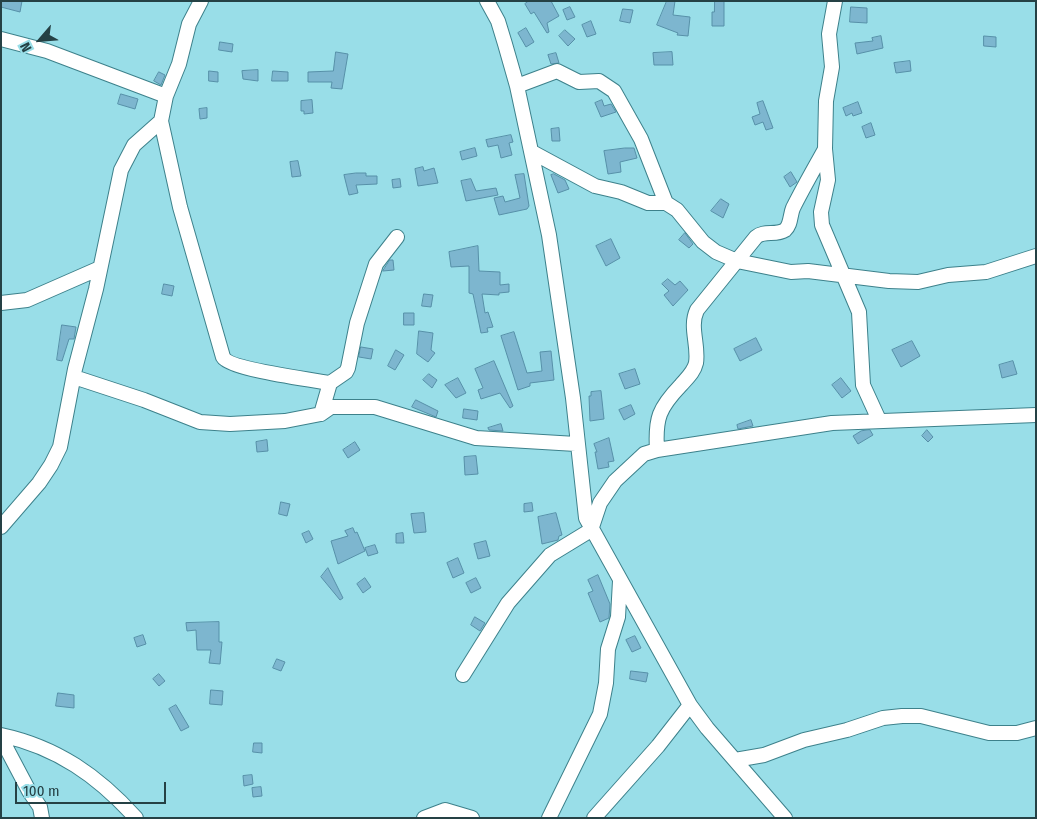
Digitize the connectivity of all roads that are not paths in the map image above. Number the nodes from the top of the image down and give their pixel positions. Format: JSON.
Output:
{"nodes":[{"id":1,"x":201,"y":1,"type":"edge"},
{"id":2,"x":487,"y":1,"type":"edge"},
{"id":3,"x":835,"y":1,"type":"edge"},
{"id":4,"x":1,"y":39,"type":"edge"},
{"id":5,"x":517,"y":86,"type":"junction"},
{"id":6,"x":166,"y":96,"type":"junction"},
{"id":7,"x":161,"y":121,"type":"junction"},
{"id":8,"x":825,"y":150,"type":"junction"},
{"id":9,"x":532,"y":152,"type":"junction"},
{"id":10,"x":666,"y":203,"type":"junction"},
{"id":11,"x":397,"y":237,"type":"dead end"},
{"id":12,"x":1034,"y":254,"type":"edge"},
{"id":13,"x":737,"y":260,"type":"junction"},
{"id":14,"x":100,"y":268,"type":"junction"},
{"id":15,"x":844,"y":277,"type":"junction"},
{"id":16,"x":1,"y":303,"type":"edge"},
{"id":17,"x":74,"y":377,"type":"junction"},
{"id":18,"x":330,"y":383,"type":"junction"},
{"id":19,"x":321,"y":414,"type":"junction"},
{"id":20,"x":1036,"y":415,"type":"edge"},
{"id":21,"x":879,"y":420,"type":"junction"},
{"id":22,"x":576,"y":444,"type":"junction"},
{"id":23,"x":657,"y":450,"type":"junction"},
{"id":24,"x":1,"y":527,"type":"edge"},
{"id":25,"x":592,"y":530,"type":"junction"},
{"id":26,"x":620,"y":581,"type":"junction"},
{"id":27,"x":463,"y":675,"type":"dead end"},
{"id":28,"x":690,"y":705,"type":"junction"},
{"id":29,"x":1036,"y":728,"type":"edge"},
{"id":30,"x":1,"y":736,"type":"edge"},
{"id":31,"x":735,"y":760,"type":"junction"},
{"id":32,"x":42,"y":818,"type":"edge"},
{"id":33,"x":136,"y":818,"type":"edge"},
{"id":34,"x":424,"y":818,"type":"edge"},
{"id":35,"x":472,"y":818,"type":"edge"},
{"id":36,"x":549,"y":818,"type":"edge"},
{"id":37,"x":594,"y":818,"type":"edge"},
{"id":38,"x":785,"y":818,"type":"edge"}],
"edges":[{"from":1,"to":6,"type":"street"},
{"from":2,"to":5,"type":"street"},
{"from":3,"to":8,"type":"street"},
{"from":4,"to":6,"type":"street"},
{"from":5,"to":9,"type":"street"},
{"from":5,"to":10,"type":"street"},
{"from":6,"to":7,"type":"street"},
{"from":7,"to":14,"type":"street"},
{"from":7,"to":18,"type":"street"},
{"from":8,"to":13,"type":"street"},
{"from":8,"to":15,"type":"street"},
{"from":9,"to":10,"type":"street"},
{"from":9,"to":22,"type":"street"},
{"from":10,"to":13,"type":"street"},
{"from":11,"to":18,"type":"street"},
{"from":12,"to":15,"type":"street"},
{"from":13,"to":15,"type":"street"},
{"from":13,"to":23,"type":"street"},
{"from":14,"to":16,"type":"street"},
{"from":14,"to":17,"type":"street"},
{"from":15,"to":21,"type":"street"},
{"from":17,"to":19,"type":"street"},
{"from":17,"to":24,"type":"street"},
{"from":18,"to":19,"type":"street"},
{"from":19,"to":22,"type":"street"},
{"from":20,"to":21,"type":"street"},
{"from":21,"to":23,"type":"street"},
{"from":22,"to":25,"type":"street"},
{"from":23,"to":25,"type":"street"},
{"from":25,"to":26,"type":"street"},
{"from":25,"to":27,"type":"street"},
{"from":26,"to":28,"type":"street"},
{"from":26,"to":36,"type":"street"},
{"from":28,"to":31,"type":"street"},
{"from":28,"to":37,"type":"street"},
{"from":29,"to":31,"type":"street"},
{"from":30,"to":32,"type":"street"},
{"from":30,"to":33,"type":"street"},
{"from":31,"to":38,"type":"street"},
{"from":34,"to":35,"type":"street"}]}
